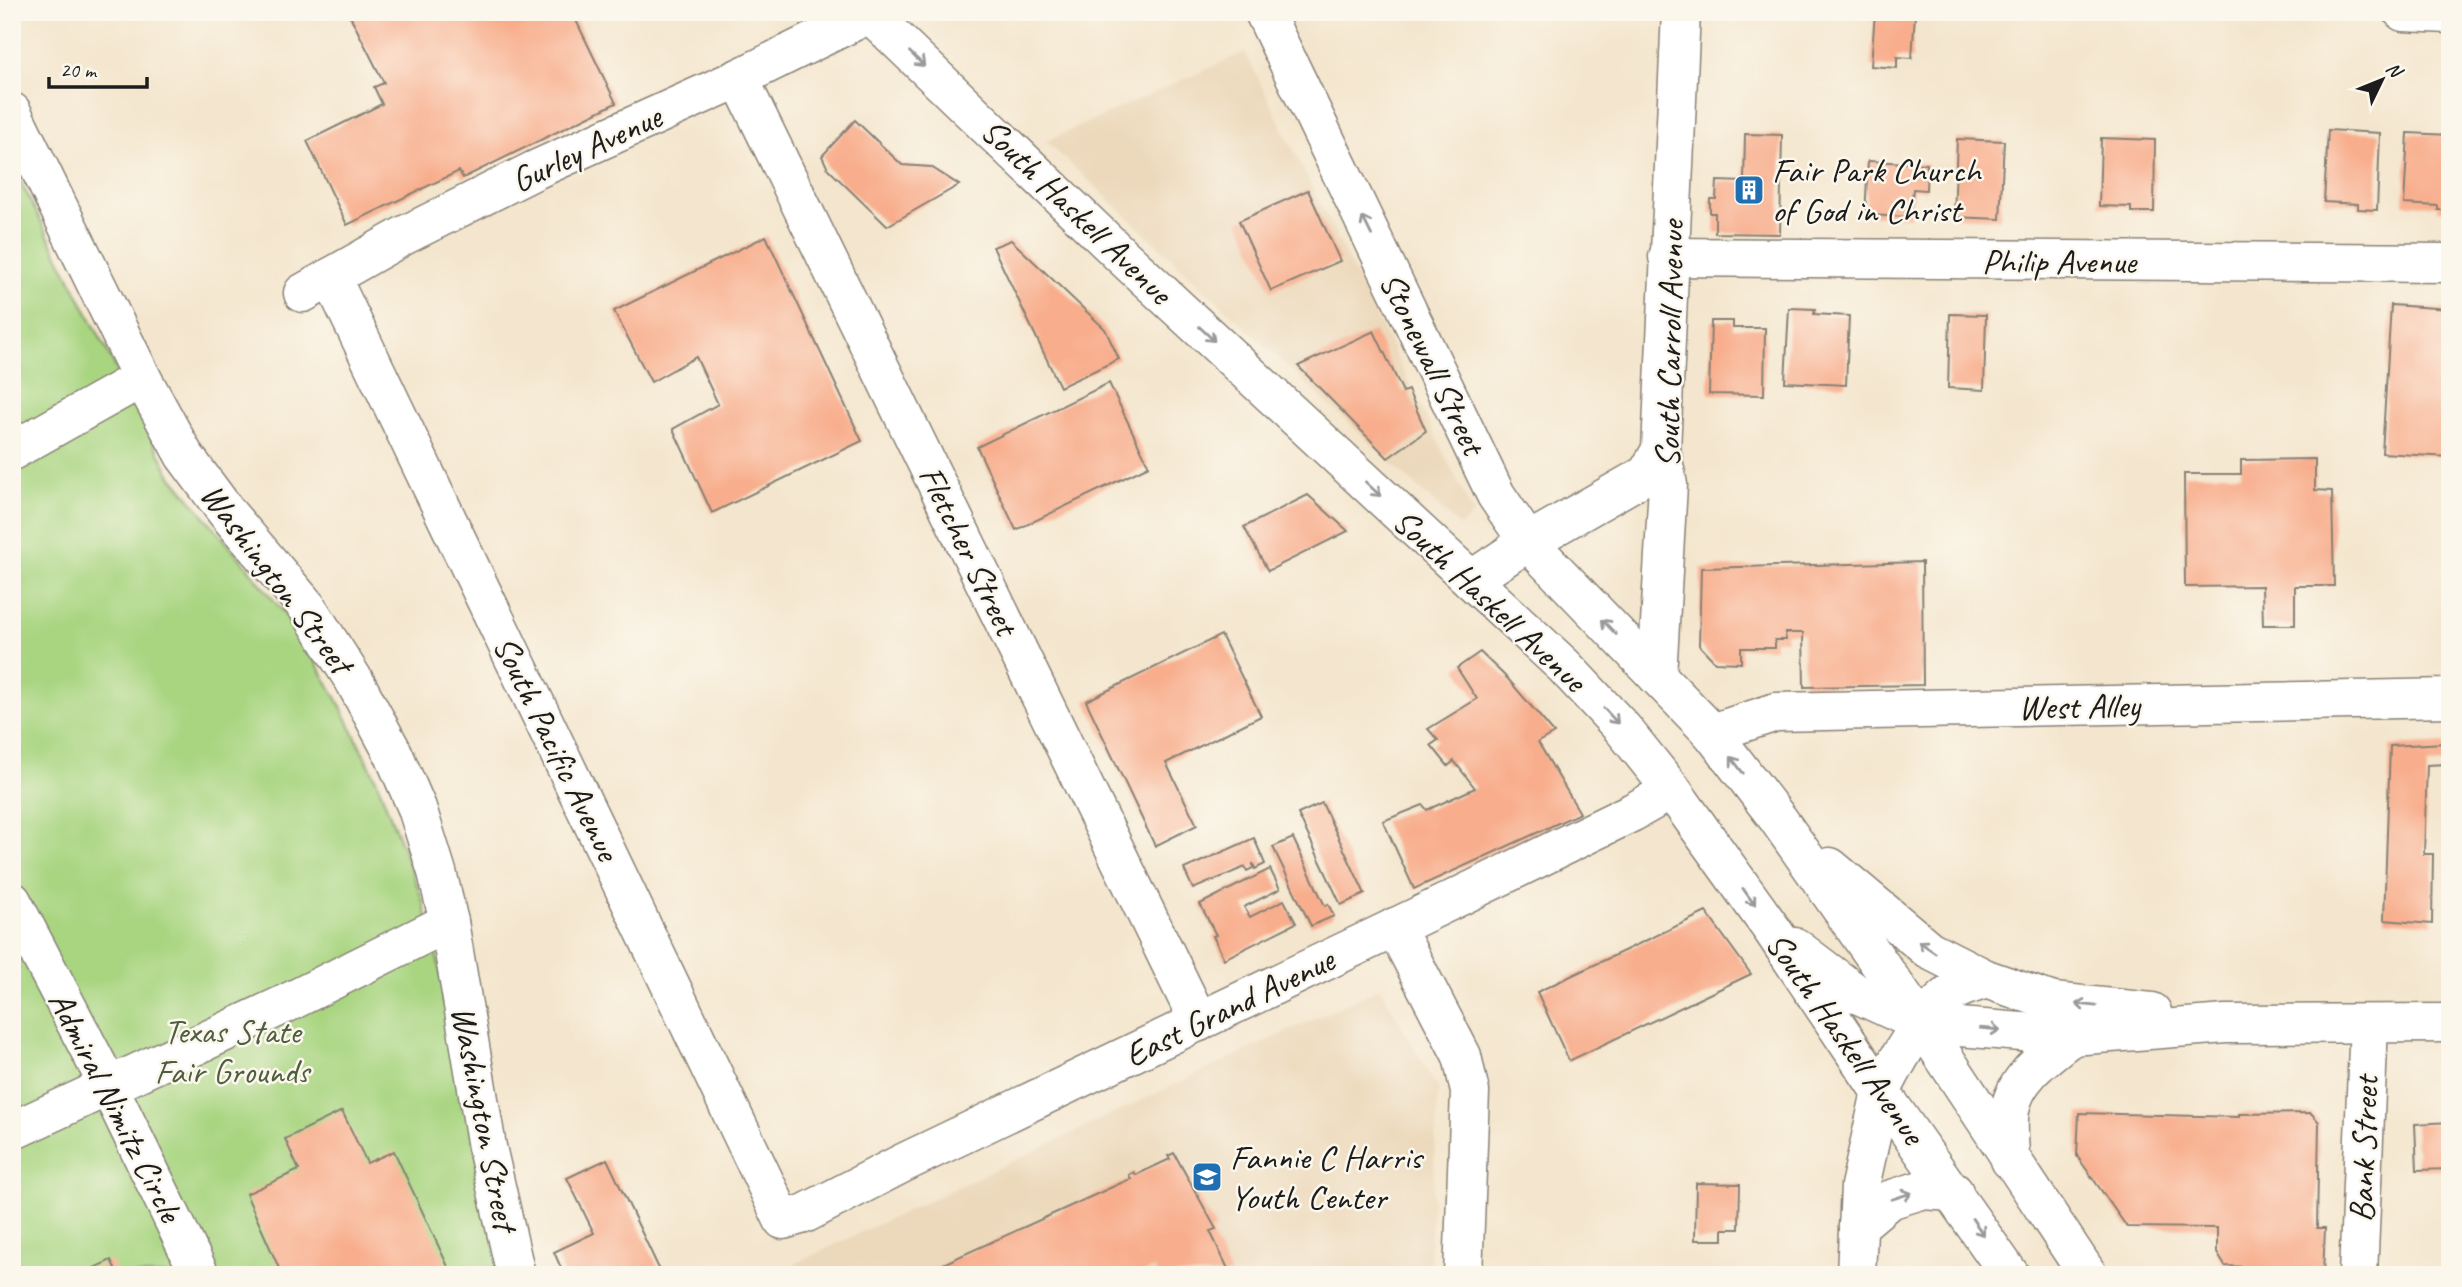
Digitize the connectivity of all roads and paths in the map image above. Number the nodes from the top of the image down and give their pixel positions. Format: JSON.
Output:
{"nodes":[{"id":1,"x":1264,"y":12,"type":"edge"},
{"id":2,"x":1681,"y":12,"type":"edge"},
{"id":3,"x":2403,"y":12,"type":"edge"},
{"id":4,"x":870,"y":13,"type":"edge"},
{"id":5,"x":2450,"y":14,"type":"edge"},
{"id":6,"x":739,"y":78,"type":"junction"},
{"id":7,"x":12,"y":112,"type":"edge"},
{"id":8,"x":1668,"y":257,"type":"junction"},
{"id":9,"x":2450,"y":263,"type":"edge"},
{"id":10,"x":317,"y":285,"type":"joint"},
{"id":11,"x":142,"y":378,"type":"junction"},
{"id":12,"x":12,"y":450,"type":"edge"},
{"id":13,"x":1661,"y":450,"type":"junction"},
{"id":14,"x":1528,"y":542,"type":"junction"},
{"id":15,"x":1471,"y":580,"type":"junction"},
{"id":16,"x":1657,"y":676,"type":"junction"},
{"id":17,"x":2450,"y":698,"type":"edge"},
{"id":18,"x":1712,"y":733,"type":"junction"},
{"id":19,"x":1672,"y":790,"type":"junction"},
{"id":20,"x":1778,"y":819,"type":"junction"},
{"id":21,"x":12,"y":901,"type":"edge"},
{"id":22,"x":449,"y":922,"type":"junction"},
{"id":23,"x":1395,"y":927,"type":"junction"},
{"id":24,"x":1773,"y":931,"type":"junction"},
{"id":25,"x":1986,"y":979,"type":"junction"},
{"id":26,"x":1199,"y":1022,"type":"junction"},
{"id":27,"x":2450,"y":1023,"type":"edge"},
{"id":28,"x":1922,"y":1024,"type":"junction"},
{"id":29,"x":2226,"y":1024,"type":"junction"},
{"id":30,"x":2369,"y":1024,"type":"junction"},
{"id":31,"x":2072,"y":1036,"type":"junction"},
{"id":32,"x":109,"y":1087,"type":"junction"},
{"id":33,"x":1881,"y":1092,"type":"junction"},
{"id":34,"x":12,"y":1131,"type":"edge"},
{"id":35,"x":2010,"y":1160,"type":"junction"},
{"id":36,"x":1954,"y":1192,"type":"junction"},
{"id":37,"x":783,"y":1220,"type":"joint"},
{"id":38,"x":1858,"y":1226,"type":"junction"},
{"id":39,"x":200,"y":1275,"type":"edge"},
{"id":40,"x":516,"y":1275,"type":"edge"},
{"id":41,"x":1463,"y":1275,"type":"edge"},
{"id":42,"x":1856,"y":1275,"type":"edge"},
{"id":43,"x":2010,"y":1275,"type":"edge"},
{"id":44,"x":2088,"y":1275,"type":"edge"},
{"id":45,"x":2358,"y":1275,"type":"edge"}],
"edges":[{"from":14,"to":1,"type":"street","name":"Stonewall Street","one_way":true},
{"from":2,"to":8,"type":"street","name":"South Carroll Avenue"},
{"from":3,"to":5,"type":"street"},
{"from":4,"to":6,"type":"street","name":"Gurley Avenue"},
{"from":4,"to":15,"type":"street","name":"South Haskell Avenue","one_way":true},
{"from":6,"to":10,"type":"street","name":"Gurley Avenue"},
{"from":6,"to":26,"type":"street","name":"Fletcher Street"},
{"from":7,"to":11,"type":"street","name":"Washington Street"},
{"from":8,"to":9,"type":"street","name":"Philip Avenue"},
{"from":8,"to":13,"type":"street","name":"South Carroll Avenue"},
{"from":10,"to":37,"type":"street","name":"South Pacific Avenue"},
{"from":11,"to":12,"type":"street"},
{"from":11,"to":22,"type":"street","name":"Washington Street"},
{"from":13,"to":14,"type":"street"},
{"from":13,"to":16,"type":"street","name":"South Carroll Avenue"},
{"from":14,"to":15,"type":"street"},
{"from":16,"to":14,"type":"street","name":"Stonewall Street","one_way":true},
{"from":15,"to":19,"type":"street","name":"South Haskell Avenue","one_way":true},
{"from":16,"to":18,"type":"street","name":"South Haskell Avenue"},
{"from":17,"to":18,"type":"street","name":"West Alley"},
{"from":20,"to":18,"type":"street","name":"South Haskell Avenue","one_way":true},
{"from":19,"to":23,"type":"street","name":"East Grand Avenue"},
{"from":19,"to":24,"type":"street","name":"South Haskell Avenue","one_way":true},
{"from":25,"to":20,"type":"street","one_way":true},
{"from":20,"to":28,"type":"street","name":"South Haskell Avenue"},
{"from":21,"to":32,"type":"street","name":"Admiral Nimitz Circle"},
{"from":22,"to":32,"type":"street"},
{"from":22,"to":40,"type":"street","name":"Washington Street"},
{"from":23,"to":26,"type":"street","name":"East Grand Avenue"},
{"from":23,"to":41,"type":"street"},
{"from":24,"to":28,"type":"street"},
{"from":24,"to":33,"type":"street","name":"South Haskell Avenue"},
{"from":25,"to":28,"type":"street"},
{"from":29,"to":25,"type":"street","one_way":true},
{"from":26,"to":37,"type":"street","name":"East Grand Avenue"},
{"from":27,"to":30,"type":"street"},
{"from":28,"to":31,"type":"street","one_way":true},
{"from":28,"to":33,"type":"street"},
{"from":28,"to":35,"type":"street","name":"South Haskell Avenue"},
{"from":29,"to":30,"type":"street"},
{"from":29,"to":31,"type":"street"},
{"from":30,"to":45,"type":"street","name":"Bank Street"},
{"from":31,"to":35,"type":"street"},
{"from":32,"to":34,"type":"street"},
{"from":32,"to":39,"type":"street","name":"Admiral Nimitz Circle"},
{"from":33,"to":36,"type":"street","name":"South Haskell Avenue"},
{"from":33,"to":38,"type":"street"},
{"from":35,"to":44,"type":"street","name":"South Haskell Avenue"},
{"from":38,"to":36,"type":"street","one_way":true},
{"from":36,"to":43,"type":"street","name":"South Haskell Avenue","one_way":true},
{"from":38,"to":42,"type":"street"}]}
